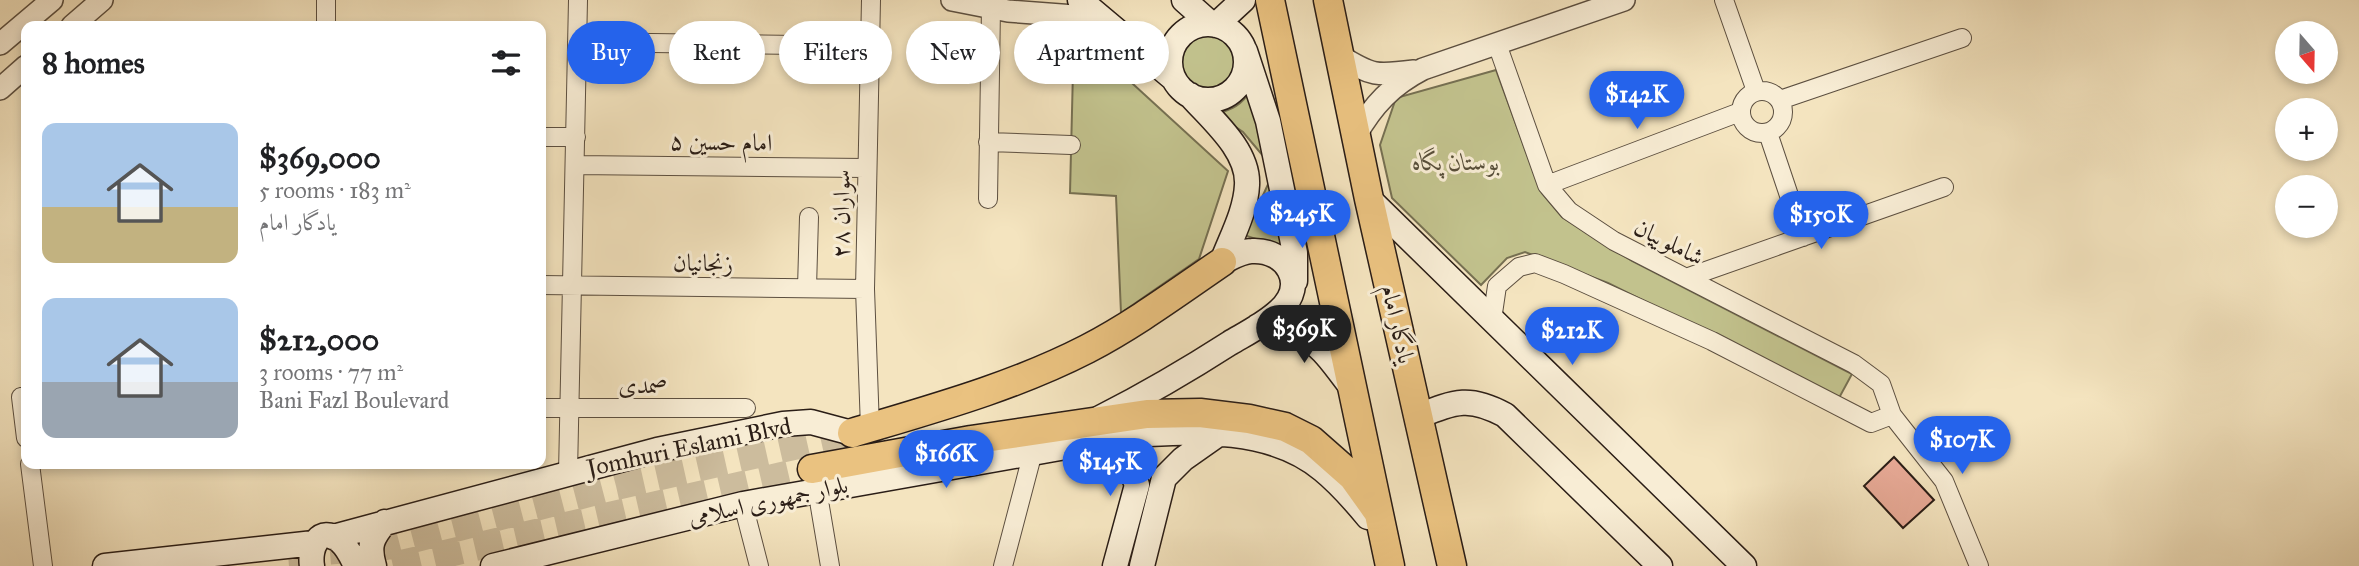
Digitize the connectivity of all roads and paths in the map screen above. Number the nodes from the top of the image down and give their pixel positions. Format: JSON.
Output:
{"nodes":[{"id":1,"x":52,"y":0,"type":"edge"},
{"id":2,"x":102,"y":0,"type":"edge"},
{"id":3,"x":326,"y":0,"type":"edge"},
{"id":4,"x":578,"y":0,"type":"edge"},
{"id":5,"x":870,"y":0,"type":"edge"},
{"id":6,"x":952,"y":0,"type":"edge"},
{"id":7,"x":1080,"y":0,"type":"edge"},
{"id":8,"x":1184,"y":0,"type":"edge"},
{"id":9,"x":1242,"y":0,"type":"edge"},
{"id":10,"x":1270,"y":0,"type":"edge"},
{"id":11,"x":1328,"y":0,"type":"edge"},
{"id":12,"x":1624,"y":0,"type":"edge"},
{"id":13,"x":1724,"y":0,"type":"edge"},
{"id":14,"x":1008,"y":7,"type":"edge"},
{"id":15,"x":1101,"y":18,"type":"junction"},
{"id":16,"x":27,"y":21,"type":"edge"},
{"id":17,"x":78,"y":21,"type":"edge"},
{"id":18,"x":326,"y":21,"type":"edge"},
{"id":19,"x":578,"y":21,"type":"edge"},
{"id":20,"x":870,"y":21,"type":"edge"},
{"id":21,"x":1213,"y":25,"type":"junction"},
{"id":22,"x":21,"y":26,"type":"edge"},
{"id":23,"x":1962,"y":38,"type":"dead end"},
{"id":24,"x":0,"y":44,"type":"edge"},
{"id":25,"x":655,"y":44,"type":"edge"},
{"id":26,"x":1497,"y":44,"type":"junction"},
{"id":27,"x":779,"y":45,"type":"edge"},
{"id":28,"x":1245,"y":51,"type":"junction"},
{"id":29,"x":1340,"y":56,"type":"junction"},
{"id":30,"x":1423,"y":69,"type":"junction"},
{"id":31,"x":21,"y":70,"type":"edge"},
{"id":32,"x":577,"y":84,"type":"edge"},
{"id":33,"x":869,"y":84,"type":"edge"},
{"id":34,"x":1182,"y":87,"type":"junction"},
{"id":35,"x":0,"y":89,"type":"edge"},
{"id":36,"x":1756,"y":91,"type":"junction"},
{"id":37,"x":1780,"y":100,"type":"junction"},
{"id":38,"x":1740,"y":112,"type":"junction"},
{"id":39,"x":1768,"y":133,"type":"junction"},
{"id":40,"x":1356,"y":135,"type":"junction"},
{"id":41,"x":546,"y":137,"type":"edge"},
{"id":42,"x":576,"y":137,"type":"junction"},
{"id":43,"x":988,"y":142,"type":"junction"},
{"id":44,"x":1071,"y":145,"type":"dead end"},
{"id":45,"x":575,"y":164,"type":"junction"},
{"id":46,"x":866,"y":168,"type":"junction"},
{"id":47,"x":1547,"y":185,"type":"junction"},
{"id":48,"x":1944,"y":187,"type":"dead end"},
{"id":49,"x":988,"y":199,"type":"dead end"},
{"id":50,"x":1369,"y":200,"type":"junction"},
{"id":51,"x":809,"y":217,"type":"dead end"},
{"id":52,"x":1802,"y":237,"type":"junction"},
{"id":53,"x":1222,"y":262,"type":"junction"},
{"id":54,"x":1686,"y":278,"type":"junction"},
{"id":55,"x":546,"y":285,"type":"edge"},
{"id":56,"x":1295,"y":285,"type":"junction"},
{"id":57,"x":573,"y":286,"type":"junction"},
{"id":58,"x":807,"y":288,"type":"junction"},
{"id":59,"x":865,"y":289,"type":"junction"},
{"id":60,"x":1492,"y":320,"type":"junction"},
{"id":61,"x":1266,"y":321,"type":"junction"},
{"id":62,"x":1355,"y":392,"type":"junction"},
{"id":63,"x":546,"y":408,"type":"edge"},
{"id":64,"x":746,"y":408,"type":"dead end"},
{"id":65,"x":571,"y":409,"type":"junction"},
{"id":66,"x":1892,"y":415,"type":"junction"},
{"id":67,"x":1419,"y":416,"type":"junction"},
{"id":68,"x":1090,"y":422,"type":"junction"},
{"id":69,"x":861,"y":431,"type":"junction"},
{"id":70,"x":1220,"y":433,"type":"junction"},
{"id":71,"x":1071,"y":446,"type":"junction"},
{"id":72,"x":1033,"y":452,"type":"junction"},
{"id":73,"x":31,"y":469,"type":"edge"},
{"id":74,"x":568,"y":473,"type":"junction"},
{"id":75,"x":1164,"y":478,"type":"junction"},
{"id":76,"x":814,"y":479,"type":"junction"},
{"id":77,"x":1137,"y":485,"type":"junction"},
{"id":78,"x":743,"y":504,"type":"junction"},
{"id":79,"x":385,"y":522,"type":"junction"},
{"id":80,"x":1381,"y":524,"type":"junction"},
{"id":81,"x":274,"y":546,"type":"junction"},
{"id":82,"x":320,"y":549,"type":"edge"},
{"id":83,"x":43,"y":566,"type":"edge"},
{"id":84,"x":105,"y":566,"type":"edge"},
{"id":85,"x":292,"y":566,"type":"edge"},
{"id":86,"x":356,"y":566,"type":"edge"},
{"id":87,"x":374,"y":566,"type":"edge"},
{"id":88,"x":493,"y":566,"type":"edge"},
{"id":89,"x":759,"y":566,"type":"edge"},
{"id":90,"x":830,"y":566,"type":"edge"},
{"id":91,"x":1003,"y":566,"type":"edge"},
{"id":92,"x":1115,"y":566,"type":"edge"},
{"id":93,"x":1142,"y":566,"type":"edge"},
{"id":94,"x":1390,"y":566,"type":"edge"},
{"id":95,"x":1452,"y":566,"type":"edge"},
{"id":96,"x":1660,"y":566,"type":"edge"},
{"id":97,"x":1744,"y":566,"type":"edge"},
{"id":98,"x":1979,"y":566,"type":"edge"}],
"edges":[{"from":1,"to":16,"type":"street"},
{"from":2,"to":17,"type":"street"},
{"from":3,"to":18,"type":"street"},
{"from":4,"to":19,"type":"street"},
{"from":5,"to":20,"type":"street","name":"سواران ۲۸"},
{"from":6,"to":14,"type":"street"},
{"from":7,"to":15,"type":"main road"},
{"from":8,"to":21,"type":"main road"},
{"from":9,"to":21,"type":"main road"},
{"from":10,"to":62,"type":"main road"},
{"from":11,"to":29,"type":"main road","name":"یادگار امام"},
{"from":12,"to":26,"type":"street"},
{"from":13,"to":36,"type":"street"},
{"from":14,"to":15,"type":"street"},
{"from":14,"to":43,"type":"street"},
{"from":15,"to":34,"type":"main road"},
{"from":21,"to":28,"type":"main road"},
{"from":21,"to":34,"type":"main road"},
{"from":22,"to":24,"type":"street"},
{"from":23,"to":37,"type":"street"},
{"from":25,"to":27,"type":"street"},
{"from":26,"to":30,"type":"street"},
{"from":26,"to":47,"type":"street","name":"شاملوییان"},
{"from":28,"to":34,"type":"main road"},
{"from":28,"to":56,"type":"main road"},
{"from":29,"to":30,"type":"street"},
{"from":29,"to":40,"type":"main road","name":"یادگار امام"},
{"from":30,"to":40,"type":"street"},
{"from":31,"to":35,"type":"street"},
{"from":32,"to":42,"type":"street"},
{"from":33,"to":46,"type":"street","name":"سواران ۲۸"},
{"from":34,"to":53,"type":"main road"},
{"from":36,"to":37,"type":"street"},
{"from":36,"to":38,"type":"street"},
{"from":37,"to":39,"type":"street"},
{"from":38,"to":39,"type":"street"},
{"from":38,"to":47,"type":"street"},
{"from":39,"to":52,"type":"street"},
{"from":40,"to":50,"type":"main road","name":"یادگار امام"},
{"from":41,"to":42,"type":"street"},
{"from":42,"to":45,"type":"street"},
{"from":43,"to":44,"type":"street"},
{"from":43,"to":49,"type":"street"},
{"from":45,"to":46,"type":"street","name":"امام حسین ۵"},
{"from":45,"to":57,"type":"street"},
{"from":46,"to":59,"type":"street","name":"سواران ۲۸"},
{"from":47,"to":54,"type":"street","name":"شاملوییان"},
{"from":48,"to":52,"type":"street"},
{"from":50,"to":60,"type":"main road"},
{"from":50,"to":67,"type":"main road","name":"یادگار امام"},
{"from":51,"to":58,"type":"street"},
{"from":52,"to":54,"type":"street"},
{"from":53,"to":56,"type":"main road"},
{"from":53,"to":69,"type":"main road"},
{"from":54,"to":66,"type":"street","name":"شاملوییان"},
{"from":55,"to":57,"type":"street","name":"زنجانیان"},
{"from":56,"to":61,"type":"main road"},
{"from":57,"to":58,"type":"street","name":"زنجانیان"},
{"from":57,"to":65,"type":"street"},
{"from":58,"to":59,"type":"street","name":"زنجانیان"},
{"from":59,"to":69,"type":"street","name":"سواران ۲۸"},
{"from":60,"to":66,"type":"street"},
{"from":60,"to":97,"type":"main road"},
{"from":61,"to":62,"type":"main road"},
{"from":61,"to":68,"type":"main road"},
{"from":62,"to":80,"type":"main road"},
{"from":63,"to":65,"type":"street","name":"صمدی"},
{"from":64,"to":65,"type":"street","name":"صمدی"},
{"from":65,"to":74,"type":"street"},
{"from":66,"to":98,"type":"street","name":"شاملوییان"},
{"from":67,"to":95,"type":"main road","name":"یادگار امام"},
{"from":67,"to":96,"type":"main road"},
{"from":68,"to":76,"type":"main road","name":"Jomhuri Eslami Blvd"},
{"from":68,"to":80,"type":"main road","name":"Jomhuri Eslami Blvd"},
{"from":69,"to":74,"type":"main road","name":"Jomhuri Eslami Blvd"},
{"from":70,"to":71,"type":"main road","name":"بلوار جمهوری اسلامی"},
{"from":70,"to":75,"type":"main road"},
{"from":70,"to":80,"type":"main road","name":"بلوار جمهوری اسلامی"},
{"from":71,"to":72,"type":"main road","name":"بلوار جمهوری اسلامی"},
{"from":71,"to":77,"type":"main road"},
{"from":72,"to":76,"type":"main road","name":"بلوار جمهوری اسلامی"},
{"from":72,"to":91,"type":"street"},
{"from":73,"to":83,"type":"street"},
{"from":74,"to":79,"type":"main road","name":"Jomhuri Eslami Blvd"},
{"from":75,"to":77,"type":"main road"},
{"from":75,"to":93,"type":"main road"},
{"from":76,"to":78,"type":"main road","name":"بلوار جمهوری اسلامی"},
{"from":76,"to":90,"type":"street"},
{"from":77,"to":92,"type":"main road"},
{"from":78,"to":88,"type":"main road","name":"بلوار جمهوری اسلامی"},
{"from":78,"to":89,"type":"street"},
{"from":79,"to":82,"type":"main road","name":"Jomhuri Eslami Blvd"},
{"from":79,"to":87,"type":"main road"},
{"from":80,"to":94,"type":"main road"},
{"from":81,"to":82,"type":"main road","name":"Jomhuri Eslami Blvd"},
{"from":81,"to":84,"type":"main road","name":"Jomhuri Eslami Blvd"},
{"from":81,"to":85,"type":"main road"},
{"from":82,"to":86,"type":"main road"}]}
